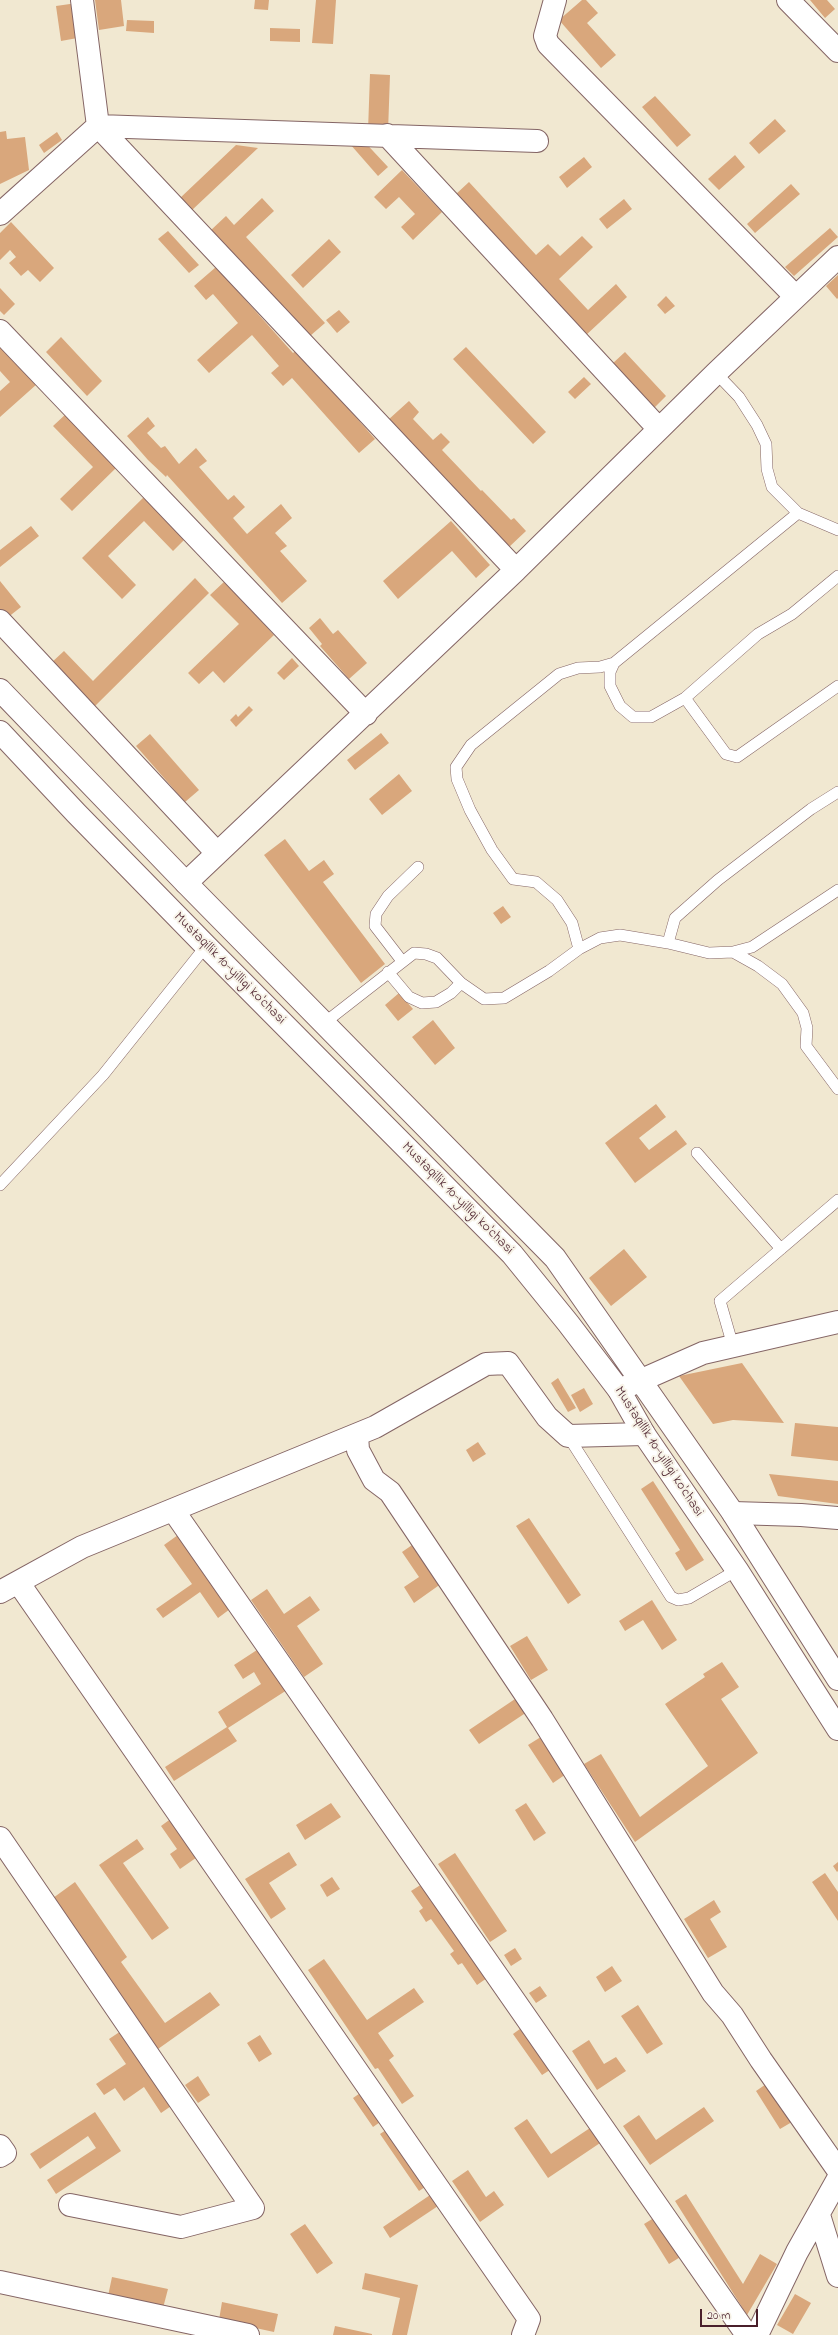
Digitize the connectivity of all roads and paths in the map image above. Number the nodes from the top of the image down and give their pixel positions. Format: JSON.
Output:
{"nodes":[{"id":1,"x":82,"y":0,"type":"edge"},
{"id":2,"x":555,"y":0,"type":"edge"},
{"id":3,"x":788,"y":0,"type":"edge"},
{"id":4,"x":838,"y":50,"type":"edge"},
{"id":5,"x":98,"y":126,"type":"junction"},
{"id":6,"x":387,"y":135,"type":"junction"},
{"id":7,"x":537,"y":141,"type":"dead end"},
{"id":8,"x":0,"y":214,"type":"edge"},
{"id":9,"x":838,"y":257,"type":"edge"},
{"id":10,"x":795,"y":296,"type":"junction"},
{"id":11,"x":0,"y":331,"type":"edge"},
{"id":12,"x":716,"y":373,"type":"junction"},
{"id":13,"x":659,"y":429,"type":"junction"},
{"id":14,"x":798,"y":513,"type":"junction"},
{"id":15,"x":838,"y":530,"type":"edge"},
{"id":16,"x":516,"y":570,"type":"junction"},
{"id":17,"x":838,"y":576,"type":"edge"},
{"id":18,"x":0,"y":621,"type":"edge"},
{"id":19,"x":614,"y":663,"type":"junction"},
{"id":20,"x":838,"y":686,"type":"edge"},
{"id":21,"x":0,"y":690,"type":"edge"},
{"id":22,"x":685,"y":698,"type":"junction"},
{"id":23,"x":366,"y":714,"type":"junction"},
{"id":24,"x":0,"y":732,"type":"edge"},
{"id":25,"x":838,"y":792,"type":"edge"},
{"id":26,"x":217,"y":853,"type":"junction"},
{"id":27,"x":418,"y":867,"type":"dead end"},
{"id":28,"x":186,"y":883,"type":"junction"},
{"id":29,"x":838,"y":890,"type":"edge"},
{"id":30,"x":668,"y":943,"type":"junction"},
{"id":31,"x":206,"y":946,"type":"junction"},
{"id":32,"x":579,"y":949,"type":"junction"},
{"id":33,"x":733,"y":952,"type":"junction"},
{"id":34,"x":402,"y":961,"type":"junction"},
{"id":35,"x":388,"y":972,"type":"junction"},
{"id":36,"x":461,"y":983,"type":"junction"},
{"id":37,"x":324,"y":1024,"type":"junction"},
{"id":38,"x":838,"y":1089,"type":"edge"},
{"id":39,"x":696,"y":1153,"type":"dead end"},
{"id":40,"x":0,"y":1185,"type":"edge"},
{"id":41,"x":838,"y":1200,"type":"edge"},
{"id":42,"x":780,"y":1249,"type":"junction"},
{"id":43,"x":838,"y":1322,"type":"edge"},
{"id":44,"x":733,"y":1346,"type":"junction"},
{"id":45,"x":640,"y":1381,"type":"junction"},
{"id":46,"x":618,"y":1390,"type":"junction"},
{"id":47,"x":644,"y":1434,"type":"junction"},
{"id":48,"x":357,"y":1435,"type":"junction"},
{"id":49,"x":568,"y":1436,"type":"junction"},
{"id":50,"x":173,"y":1510,"type":"junction"},
{"id":51,"x":733,"y":1513,"type":"junction"},
{"id":52,"x":838,"y":1518,"type":"edge"},
{"id":53,"x":737,"y":1570,"type":"junction"},
{"id":54,"x":9,"y":1587,"type":"edge"},
{"id":55,"x":838,"y":1679,"type":"edge"},
{"id":56,"x":838,"y":1729,"type":"edge"},
{"id":57,"x":0,"y":1838,"type":"edge"},
{"id":58,"x":0,"y":2146,"type":"edge"},
{"id":59,"x":0,"y":2156,"type":"edge"},
{"id":60,"x":838,"y":2170,"type":"edge"},
{"id":61,"x":838,"y":2179,"type":"edge"},
{"id":62,"x":70,"y":2205,"type":"dead end"},
{"id":63,"x":819,"y":2216,"type":"junction"},
{"id":64,"x":838,"y":2276,"type":"edge"},
{"id":65,"x":0,"y":2282,"type":"edge"},
{"id":66,"x":248,"y":2335,"type":"edge"},
{"id":67,"x":523,"y":2335,"type":"edge"},
{"id":68,"x":747,"y":2335,"type":"edge"},
{"id":69,"x":757,"y":2335,"type":"edge"}],
"edges":[{"from":1,"to":5,"type":"street"},
{"from":2,"to":10,"type":"street"},
{"from":3,"to":4,"type":"street"},
{"from":5,"to":6,"type":"street"},
{"from":5,"to":8,"type":"street"},
{"from":5,"to":16,"type":"street"},
{"from":6,"to":7,"type":"street"},
{"from":6,"to":13,"type":"street"},
{"from":9,"to":10,"type":"street"},
{"from":10,"to":12,"type":"street"},
{"from":11,"to":23,"type":"street"},
{"from":12,"to":13,"type":"street"},
{"from":12,"to":14,"type":"lane"},
{"from":13,"to":16,"type":"street"},
{"from":14,"to":15,"type":"lane"},
{"from":14,"to":19,"type":"lane"},
{"from":16,"to":23,"type":"street"},
{"from":17,"to":22,"type":"lane"},
{"from":18,"to":26,"type":"street"},
{"from":19,"to":22,"type":"lane"},
{"from":19,"to":32,"type":"lane"},
{"from":20,"to":22,"type":"lane"},
{"from":21,"to":28,"type":"street","name":"Mustaqillik 10-yilligi ko'chasi"},
{"from":23,"to":26,"type":"street"},
{"from":24,"to":31,"type":"street","name":"Mustaqillik 10-yilligi ko'chasi"},
{"from":25,"to":30,"type":"lane"},
{"from":26,"to":28,"type":"street"},
{"from":27,"to":34,"type":"lane"},
{"from":28,"to":37,"type":"street","name":"Mustaqillik 10-yilligi ko'chasi"},
{"from":29,"to":33,"type":"lane"},
{"from":30,"to":32,"type":"lane"},
{"from":30,"to":33,"type":"lane"},
{"from":31,"to":40,"type":"lane"},
{"from":31,"to":46,"type":"street","name":"Mustaqillik 10-yilligi ko'chasi"},
{"from":32,"to":36,"type":"lane"},
{"from":33,"to":38,"type":"lane"},
{"from":34,"to":35,"type":"lane"},
{"from":34,"to":36,"type":"lane"},
{"from":35,"to":36,"type":"lane"},
{"from":35,"to":37,"type":"lane"},
{"from":37,"to":45,"type":"street","name":"Mustaqillik 10-yilligi ko'chasi"},
{"from":39,"to":42,"type":"lane"},
{"from":41,"to":42,"type":"lane"},
{"from":42,"to":44,"type":"lane"},
{"from":43,"to":44,"type":"street"},
{"from":44,"to":45,"type":"street"},
{"from":45,"to":46,"type":"street"},
{"from":45,"to":51,"type":"street","name":"Mustaqillik 10-yilligi ko'chasi"},
{"from":46,"to":47,"type":"street","name":"Mustaqillik 10-yilligi ko'chasi"},
{"from":47,"to":49,"type":"street"},
{"from":47,"to":53,"type":"street","name":"Mustaqillik 10-yilligi ko'chasi"},
{"from":48,"to":49,"type":"street"},
{"from":48,"to":50,"type":"street"},
{"from":48,"to":60,"type":"street"},
{"from":49,"to":53,"type":"lane"},
{"from":50,"to":54,"type":"street"},
{"from":50,"to":68,"type":"street"},
{"from":51,"to":52,"type":"street"},
{"from":51,"to":55,"type":"street","name":"Mustaqillik 10-yilligi ko'chasi"},
{"from":53,"to":56,"type":"street","name":"Mustaqillik 10-yilligi ko'chasi"},
{"from":54,"to":67,"type":"street"},
{"from":57,"to":62,"type":"street"},
{"from":58,"to":59,"type":"street"},
{"from":61,"to":63,"type":"street"},
{"from":63,"to":64,"type":"street"},
{"from":63,"to":69,"type":"street"},
{"from":65,"to":66,"type":"street"}]}
